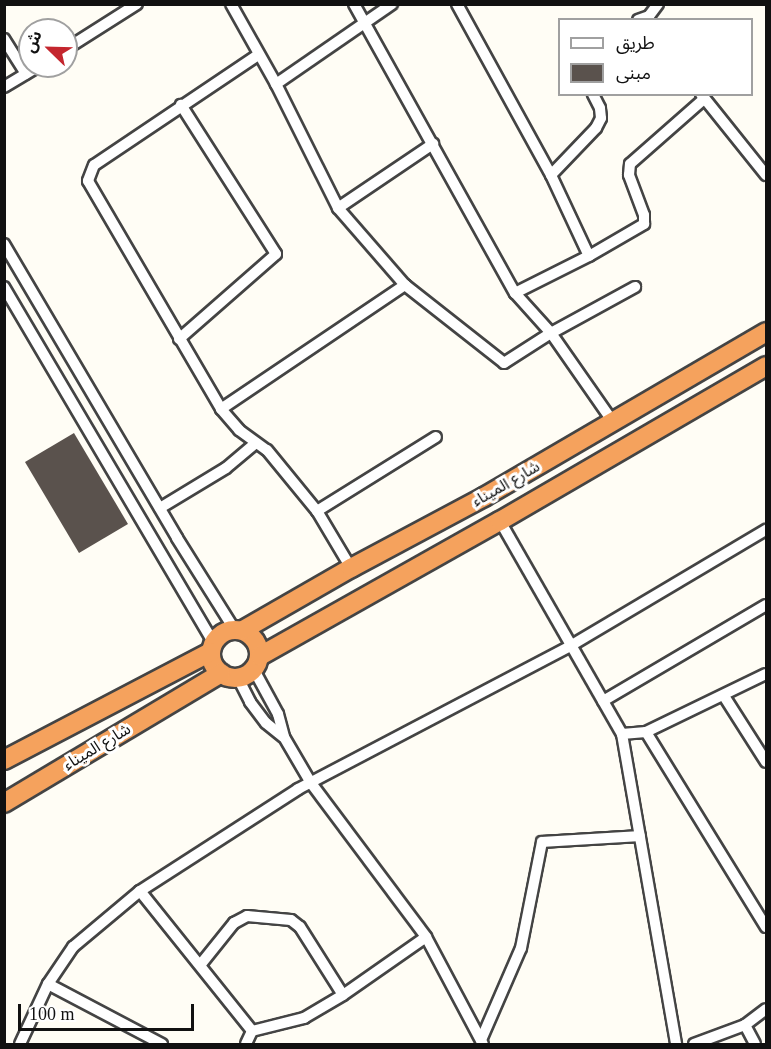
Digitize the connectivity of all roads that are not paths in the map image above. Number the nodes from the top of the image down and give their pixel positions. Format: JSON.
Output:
{"nodes":[{"id":1,"x":137,"y":4,"type":"edge"},
{"id":2,"x":231,"y":4,"type":"edge"},
{"id":3,"x":354,"y":4,"type":"edge"},
{"id":4,"x":392,"y":4,"type":"edge"},
{"id":5,"x":457,"y":4,"type":"edge"},
{"id":6,"x":658,"y":4,"type":"edge"},
{"id":7,"x":646,"y":18,"type":"edge"},
{"id":8,"x":366,"y":22,"type":"junction"},
{"id":9,"x":4,"y":39,"type":"edge"},
{"id":10,"x":78,"y":41,"type":"edge"},
{"id":11,"x":258,"y":55,"type":"junction"},
{"id":12,"x":18,"y":61,"type":"edge"},
{"id":13,"x":19,"y":78,"type":"edge"},
{"id":14,"x":276,"y":84,"type":"junction"},
{"id":15,"x":4,"y":87,"type":"edge"},
{"id":16,"x":594,"y":96,"type":"edge"},
{"id":17,"x":702,"y":97,"type":"edge"},
{"id":18,"x":181,"y":105,"type":"junction"},
{"id":19,"x":433,"y":144,"type":"junction"},
{"id":20,"x":762,"y":159,"type":"edge"},
{"id":21,"x":551,"y":175,"type":"junction"},
{"id":22,"x":766,"y":175,"type":"edge"},
{"id":23,"x":338,"y":208,"type":"junction"},
{"id":24,"x":4,"y":244,"type":"edge"},
{"id":25,"x":590,"y":256,"type":"junction"},
{"id":26,"x":405,"y":285,"type":"junction"},
{"id":27,"x":4,"y":287,"type":"edge"},
{"id":28,"x":635,"y":287,"type":"dead end"},
{"id":29,"x":515,"y":293,"type":"junction"},
{"id":30,"x":766,"y":332,"type":"edge"},
{"id":31,"x":551,"y":333,"type":"junction"},
{"id":32,"x":179,"y":339,"type":"junction"},
{"id":33,"x":766,"y":366,"type":"edge"},
{"id":34,"x":221,"y":409,"type":"junction"},
{"id":35,"x":613,"y":422,"type":"junction"},
{"id":36,"x":436,"y":437,"type":"dead end"},
{"id":37,"x":256,"y":443,"type":"junction"},
{"id":38,"x":160,"y":508,"type":"junction"},
{"id":39,"x":317,"y":511,"type":"junction"},
{"id":40,"x":500,"y":521,"type":"junction"},
{"id":41,"x":766,"y":530,"type":"edge"},
{"id":42,"x":351,"y":568,"type":"junction"},
{"id":43,"x":766,"y":605,"type":"edge"},
{"id":44,"x":238,"y":630,"type":"junction"},
{"id":45,"x":572,"y":645,"type":"junction"},
{"id":46,"x":212,"y":648,"type":"junction"},
{"id":47,"x":243,"y":669,"type":"junction"},
{"id":48,"x":766,"y":674,"type":"edge"},
{"id":49,"x":724,"y":696,"type":"junction"},
{"id":50,"x":603,"y":701,"type":"junction"},
{"id":51,"x":646,"y":732,"type":"junction"},
{"id":52,"x":622,"y":734,"type":"junction"},
{"id":53,"x":284,"y":737,"type":"junction"},
{"id":54,"x":4,"y":760,"type":"edge"},
{"id":55,"x":766,"y":762,"type":"edge"},
{"id":56,"x":311,"y":783,"type":"junction"},
{"id":57,"x":4,"y":803,"type":"edge"},
{"id":58,"x":640,"y":836,"type":"junction"},
{"id":59,"x":140,"y":891,"type":"junction"},
{"id":60,"x":766,"y":927,"type":"edge"},
{"id":61,"x":426,"y":937,"type":"junction"},
{"id":62,"x":201,"y":964,"type":"junction"},
{"id":63,"x":48,"y":984,"type":"junction"},
{"id":64,"x":343,"y":995,"type":"junction"},
{"id":65,"x":766,"y":1009,"type":"edge"},
{"id":66,"x":745,"y":1025,"type":"junction"},
{"id":67,"x":252,"y":1031,"type":"junction"},
{"id":68,"x":149,"y":1042,"type":"edge"},
{"id":69,"x":482,"y":1042,"type":"edge"},
{"id":70,"x":21,"y":1044,"type":"edge"},
{"id":71,"x":162,"y":1044,"type":"edge"},
{"id":72,"x":246,"y":1044,"type":"edge"},
{"id":73,"x":675,"y":1044,"type":"edge"},
{"id":74,"x":694,"y":1044,"type":"edge"},
{"id":75,"x":755,"y":1044,"type":"edge"}],
"edges":[{"from":1,"to":10,"type":"street"},
{"from":2,"to":11,"type":"street"},
{"from":3,"to":8,"type":"street"},
{"from":4,"to":8,"type":"street"},
{"from":5,"to":21,"type":"street"},
{"from":6,"to":7,"type":"street"},
{"from":8,"to":14,"type":"street"},
{"from":8,"to":19,"type":"street"},
{"from":9,"to":12,"type":"street"},
{"from":11,"to":14,"type":"street"},
{"from":11,"to":18,"type":"street"},
{"from":13,"to":15,"type":"street"},
{"from":14,"to":23,"type":"street"},
{"from":16,"to":21,"type":"street"},
{"from":17,"to":20,"type":"street"},
{"from":17,"to":25,"type":"street"},
{"from":18,"to":32,"type":"street"},
{"from":18,"to":32,"type":"street"},
{"from":19,"to":23,"type":"street"},
{"from":19,"to":29,"type":"street"},
{"from":20,"to":22,"type":"street"},
{"from":21,"to":25,"type":"street"},
{"from":23,"to":26,"type":"street"},
{"from":24,"to":38,"type":"street"},
{"from":25,"to":29,"type":"street"},
{"from":26,"to":31,"type":"street"},
{"from":26,"to":34,"type":"street"},
{"from":27,"to":46,"type":"street"},
{"from":28,"to":31,"type":"street"},
{"from":29,"to":31,"type":"street"},
{"from":30,"to":35,"type":"highway","name":"شارع الميناء"},
{"from":31,"to":35,"type":"street"},
{"from":32,"to":34,"type":"street"},
{"from":33,"to":40,"type":"highway","name":"شارع الميناء"},
{"from":34,"to":37,"type":"street"},
{"from":35,"to":42,"type":"highway","name":"شارع الميناء"},
{"from":36,"to":39,"type":"street"},
{"from":37,"to":38,"type":"street"},
{"from":37,"to":39,"type":"street"},
{"from":38,"to":44,"type":"street"},
{"from":39,"to":42,"type":"street"},
{"from":40,"to":45,"type":"street"},
{"from":40,"to":47,"type":"highway","name":"شارع الميناء"},
{"from":41,"to":45,"type":"street"},
{"from":42,"to":44,"type":"highway","name":"شارع الميناء"},
{"from":43,"to":50,"type":"street"},
{"from":44,"to":46,"type":"highway"},
{"from":44,"to":47,"type":"highway"},
{"from":45,"to":50,"type":"street"},
{"from":45,"to":56,"type":"street"},
{"from":46,"to":47,"type":"highway"},
{"from":46,"to":54,"type":"highway","name":"شارع الميناء"},
{"from":47,"to":53,"type":"street"},
{"from":47,"to":53,"type":"street"},
{"from":47,"to":57,"type":"highway","name":"شارع الميناء"},
{"from":48,"to":49,"type":"street"},
{"from":49,"to":51,"type":"street"},
{"from":49,"to":55,"type":"street"},
{"from":50,"to":52,"type":"street"},
{"from":51,"to":52,"type":"street"},
{"from":51,"to":60,"type":"street"},
{"from":52,"to":58,"type":"street"},
{"from":53,"to":56,"type":"street"},
{"from":56,"to":59,"type":"street"},
{"from":56,"to":61,"type":"street"},
{"from":58,"to":69,"type":"street"},
{"from":58,"to":73,"type":"street"},
{"from":59,"to":62,"type":"street"},
{"from":59,"to":63,"type":"street"},
{"from":61,"to":64,"type":"street"},
{"from":61,"to":69,"type":"street"},
{"from":62,"to":64,"type":"street"},
{"from":62,"to":67,"type":"street"},
{"from":63,"to":68,"type":"street"},
{"from":63,"to":70,"type":"street"},
{"from":64,"to":67,"type":"street"},
{"from":65,"to":66,"type":"street"},
{"from":66,"to":74,"type":"street"},
{"from":66,"to":75,"type":"street"},
{"from":67,"to":72,"type":"street"},
{"from":68,"to":71,"type":"street"}]}
